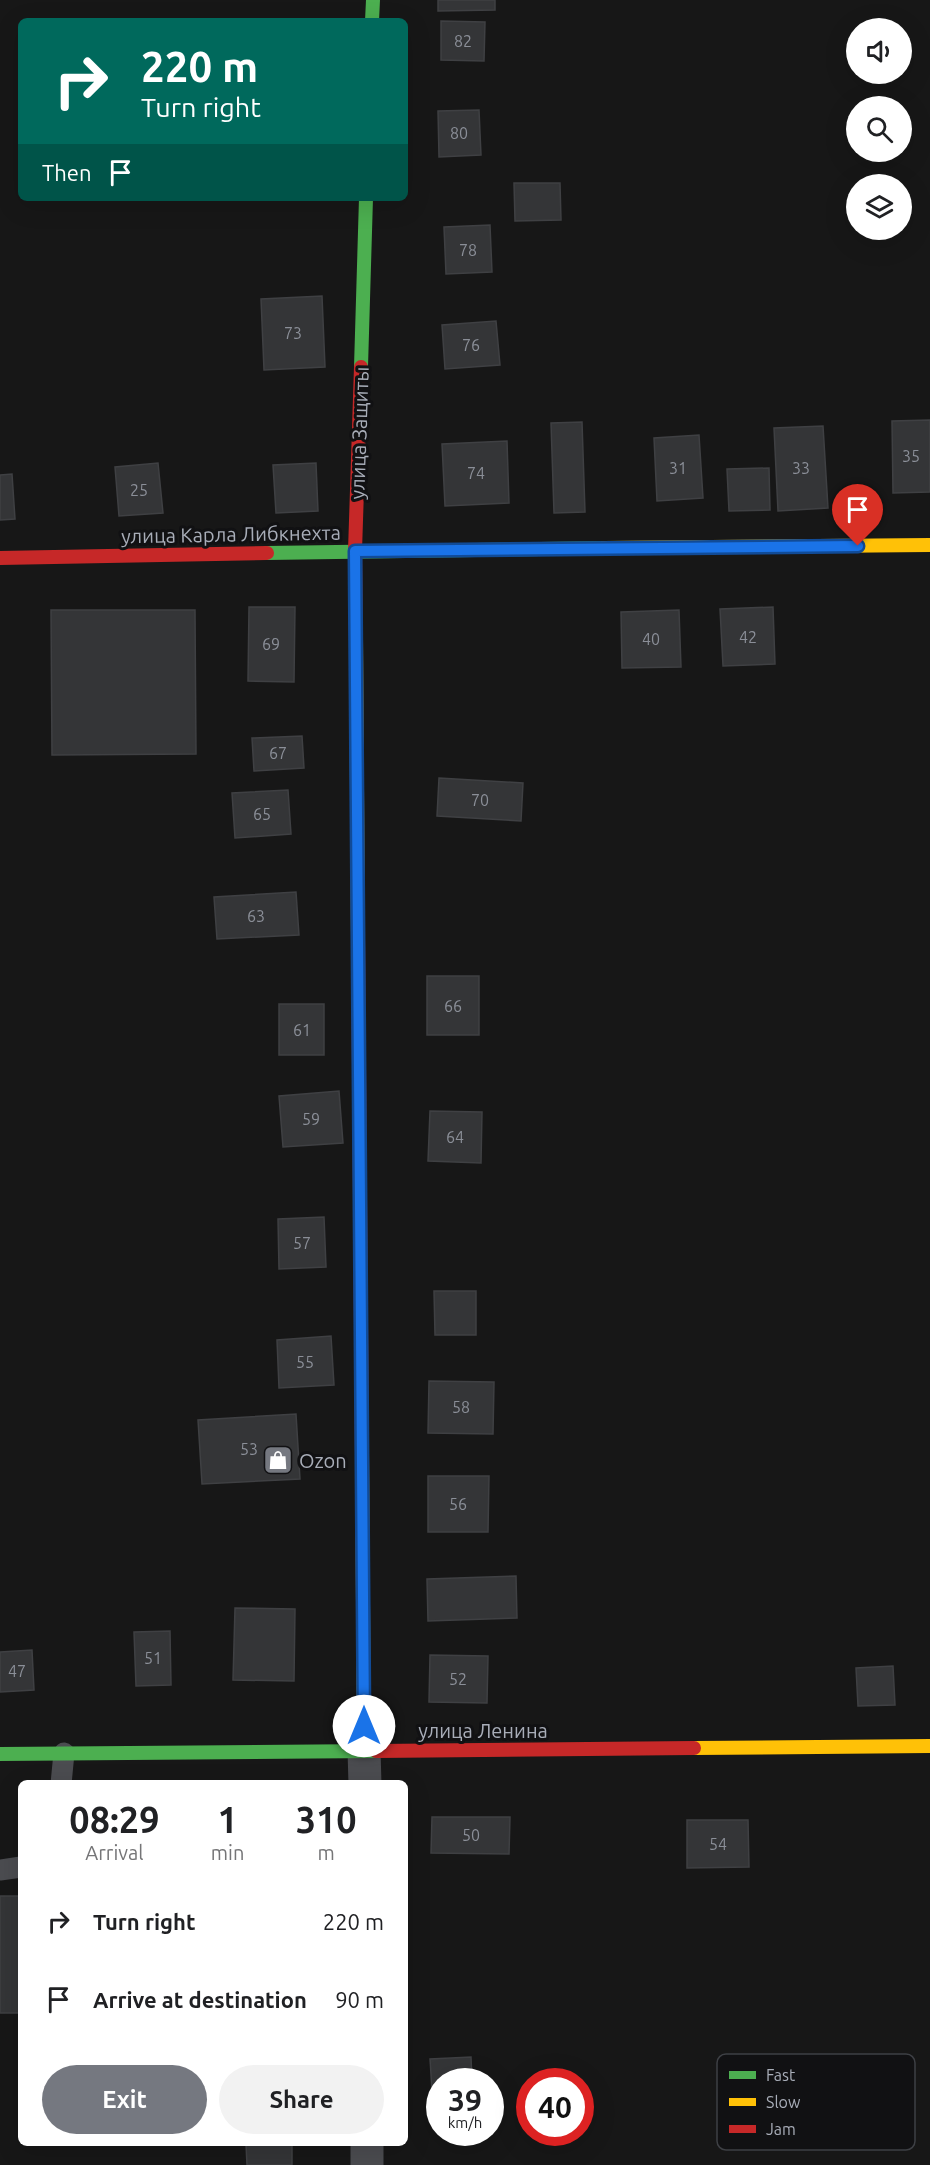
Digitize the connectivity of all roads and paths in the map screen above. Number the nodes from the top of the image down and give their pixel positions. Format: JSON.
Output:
{"nodes":[{"id":1,"x":373,"y":0,"type":"edge"},
{"id":2,"x":372,"y":18,"type":"edge"},
{"id":3,"x":366,"y":201,"type":"edge"},
{"id":4,"x":930,"y":545,"type":"edge"},
{"id":5,"x":355,"y":551,"type":"junction"},
{"id":6,"x":0,"y":558,"type":"edge"},
{"id":7,"x":930,"y":1746,"type":"edge"},
{"id":8,"x":364,"y":1750,"type":"junction"},
{"id":9,"x":64,"y":1753,"type":"junction"},
{"id":10,"x":0,"y":1754,"type":"edge"},
{"id":11,"x":61,"y":1780,"type":"edge"},
{"id":12,"x":365,"y":1780,"type":"edge"},
{"id":13,"x":18,"y":1867,"type":"edge"},
{"id":14,"x":0,"y":1870,"type":"edge"},
{"id":15,"x":367,"y":2146,"type":"edge"},
{"id":16,"x":368,"y":2165,"type":"edge"}],
"edges":[{"from":1,"to":2,"type":"street"},
{"from":3,"to":5,"type":"street","name":"улица Защиты"},
{"from":4,"to":5,"type":"street","name":"улица Карла Либкнехта"},
{"from":5,"to":6,"type":"street","name":"улица Карла Либкнехта"},
{"from":5,"to":8,"type":"street","name":"улица Защиты"},
{"from":7,"to":8,"type":"street","name":"улица Ленина"},
{"from":8,"to":9,"type":"street","name":"улица Ленина"},
{"from":8,"to":12,"type":"street","name":"улица Защиты"},
{"from":9,"to":10,"type":"street","name":"улица Ленина"},
{"from":9,"to":11,"type":"lane"},
{"from":13,"to":14,"type":"lane"},
{"from":15,"to":16,"type":"street"}]}
